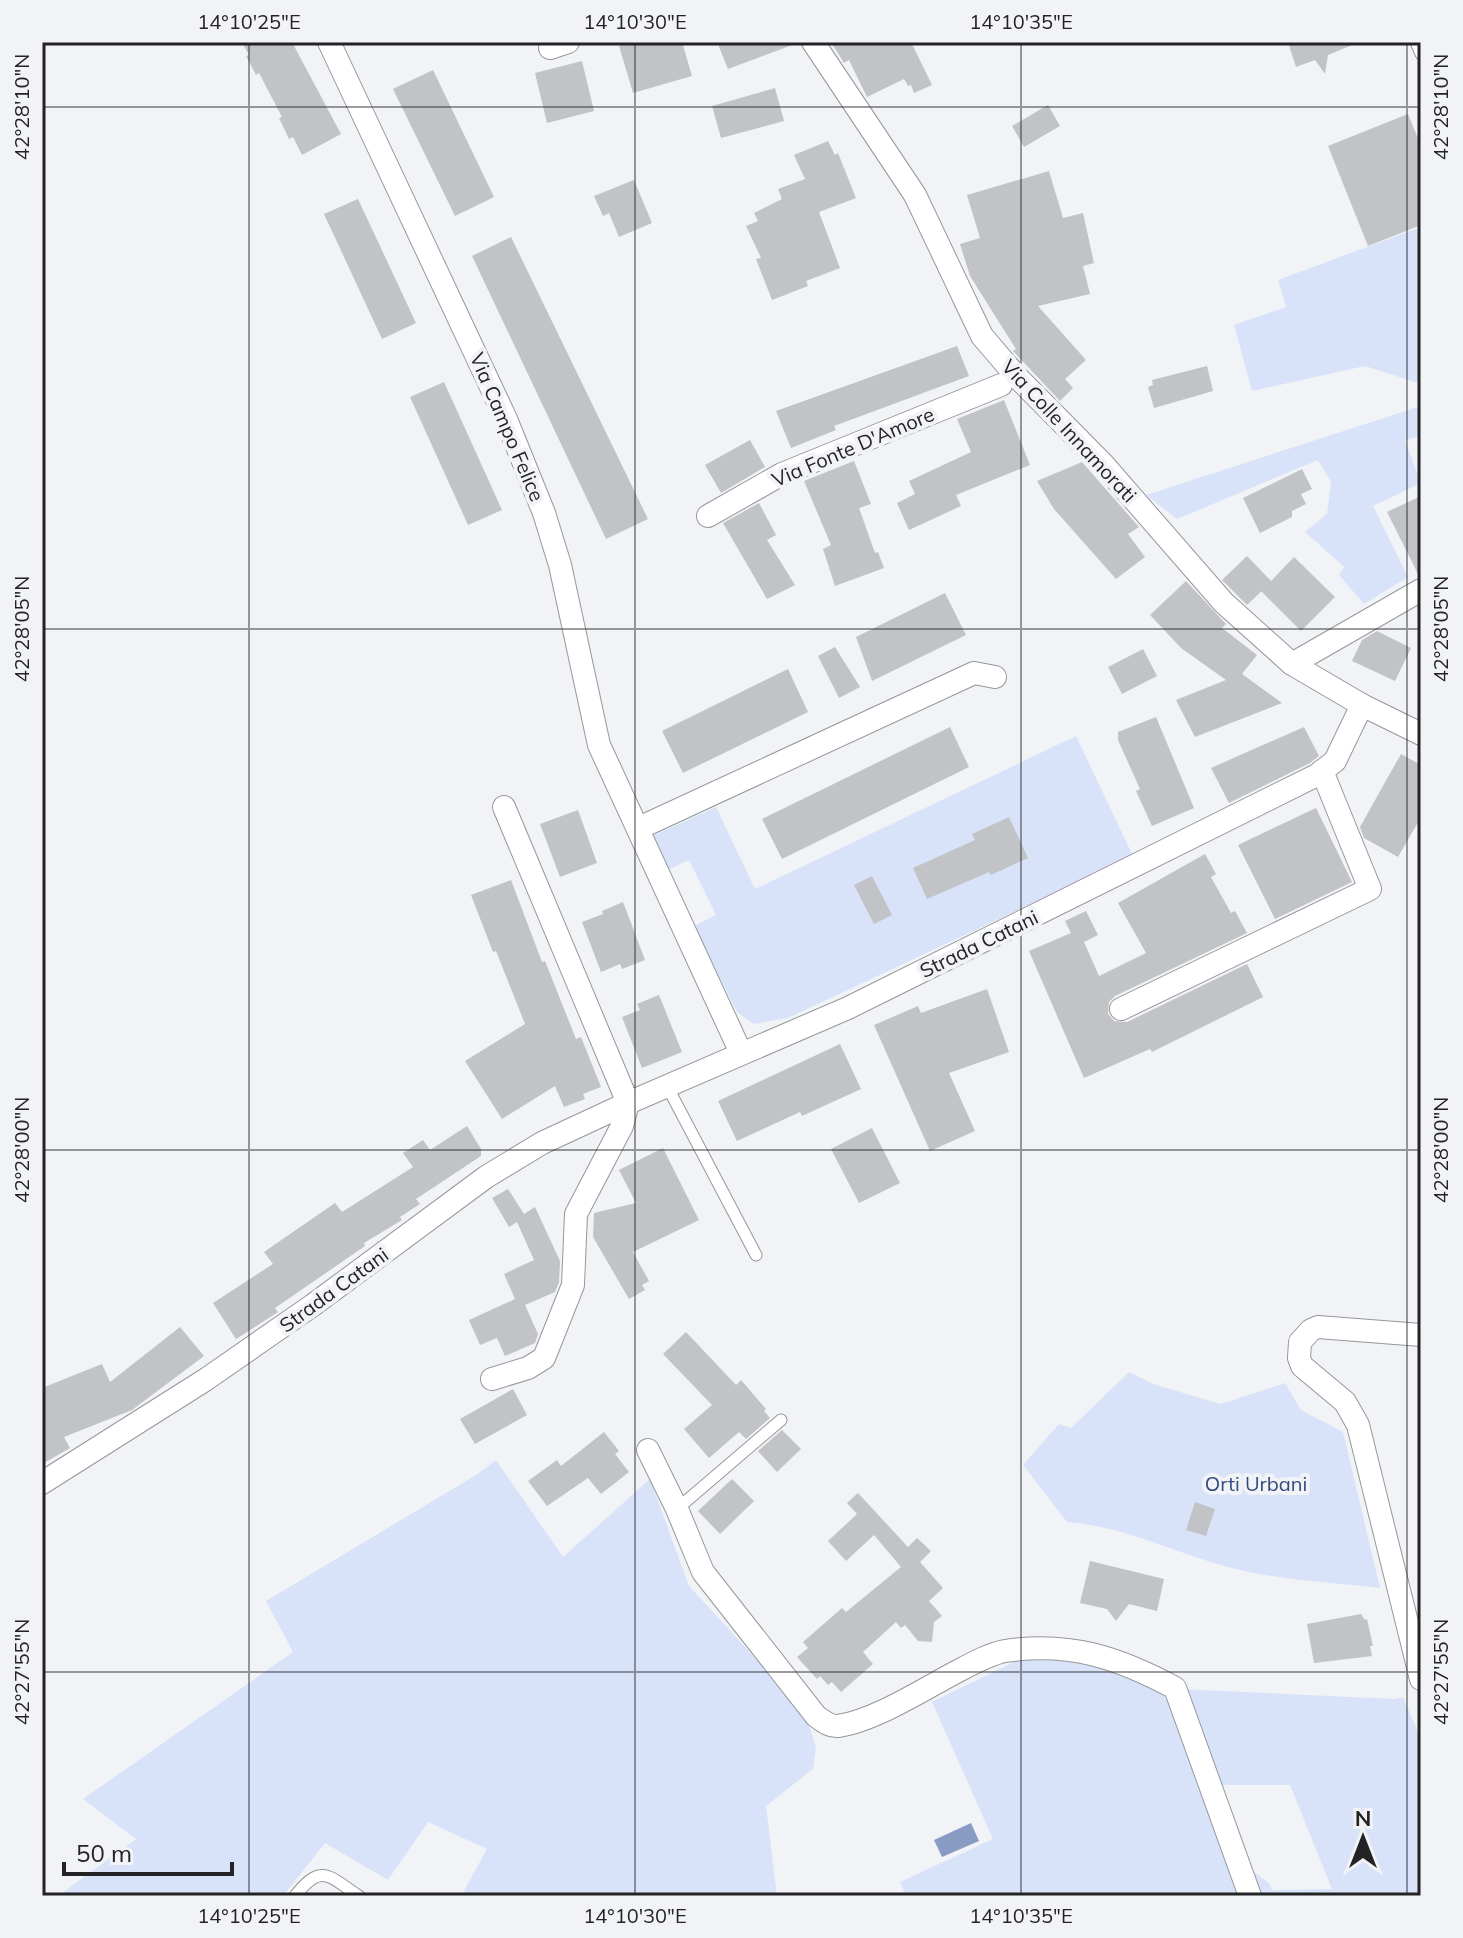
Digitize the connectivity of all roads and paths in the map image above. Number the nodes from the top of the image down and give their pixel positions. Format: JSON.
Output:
{"nodes":[{"id":1,"x":329,"y":42,"type":"edge"},
{"id":2,"x":813,"y":42,"type":"edge"},
{"id":3,"x":1416,"y":42,"type":"edge"},
{"id":4,"x":1421,"y":54,"type":"edge"},
{"id":5,"x":982,"y":336,"type":"junction"},
{"id":6,"x":1001,"y":385,"type":"junction"},
{"id":7,"x":1070,"y":432,"type":"junction"},
{"id":8,"x":708,"y":516,"type":"dead end"},
{"id":9,"x":1421,"y":590,"type":"edge"},
{"id":10,"x":1292,"y":664,"type":"junction"},
{"id":11,"x":995,"y":677,"type":"dead end"},
{"id":12,"x":1362,"y":705,"type":"junction"},
{"id":13,"x":1421,"y":734,"type":"edge"},
{"id":14,"x":1322,"y":771,"type":"junction"},
{"id":15,"x":504,"y":807,"type":"dead end"},
{"id":16,"x":639,"y":828,"type":"junction"},
{"id":17,"x":1121,"y":1009,"type":"dead end"},
{"id":18,"x":741,"y":1053,"type":"junction"},
{"id":19,"x":667,"y":1086,"type":"junction"},
{"id":20,"x":628,"y":1103,"type":"junction"},
{"id":21,"x":756,"y":1255,"type":"dead end"},
{"id":22,"x":1421,"y":1335,"type":"edge"},
{"id":23,"x":492,"y":1379,"type":"dead end"},
{"id":24,"x":781,"y":1420,"type":"dead end"},
{"id":25,"x":648,"y":1450,"type":"dead end"},
{"id":26,"x":42,"y":1483,"type":"edge"},
{"id":27,"x":677,"y":1509,"type":"junction"},
{"id":28,"x":1411,"y":1595,"type":"edge"},
{"id":29,"x":1421,"y":1679,"type":"edge"},
{"id":30,"x":295,"y":1896,"type":"edge"},
{"id":31,"x":359,"y":1896,"type":"edge"},
{"id":32,"x":1250,"y":1896,"type":"edge"}],
"edges":[{"from":1,"to":16,"type":"street","name":"Via Campo Felice"},
{"from":2,"to":5,"type":"street","name":"Via Colle Innamorati"},
{"from":3,"to":4,"type":"lane"},
{"from":5,"to":6,"type":"street"},
{"from":5,"to":7,"type":"street","name":"Via Colle Innamorati"},
{"from":6,"to":7,"type":"street"},
{"from":6,"to":8,"type":"street","name":"Via Fonte D'Amore"},
{"from":7,"to":10,"type":"street","name":"Via Colle Innamorati"},
{"from":9,"to":10,"type":"street"},
{"from":10,"to":12,"type":"street","name":"Via Colle Innamorati"},
{"from":11,"to":16,"type":"street"},
{"from":12,"to":13,"type":"street","name":"Via Colle Innamorati"},
{"from":12,"to":14,"type":"street","name":"Strada Catani"},
{"from":14,"to":17,"type":"street"},
{"from":14,"to":18,"type":"street","name":"Strada Catani"},
{"from":15,"to":20,"type":"street"},
{"from":16,"to":18,"type":"street","name":"Via Campo Felice"},
{"from":18,"to":19,"type":"street","name":"Strada Catani"},
{"from":19,"to":20,"type":"street","name":"Strada Catani"},
{"from":19,"to":21,"type":"lane"},
{"from":20,"to":23,"type":"street"},
{"from":20,"to":26,"type":"street","name":"Strada Catani"},
{"from":22,"to":28,"type":"street"},
{"from":24,"to":27,"type":"lane"},
{"from":25,"to":27,"type":"street"},
{"from":27,"to":32,"type":"street"},
{"from":28,"to":29,"type":"street"},
{"from":30,"to":31,"type":"lane"}]}
